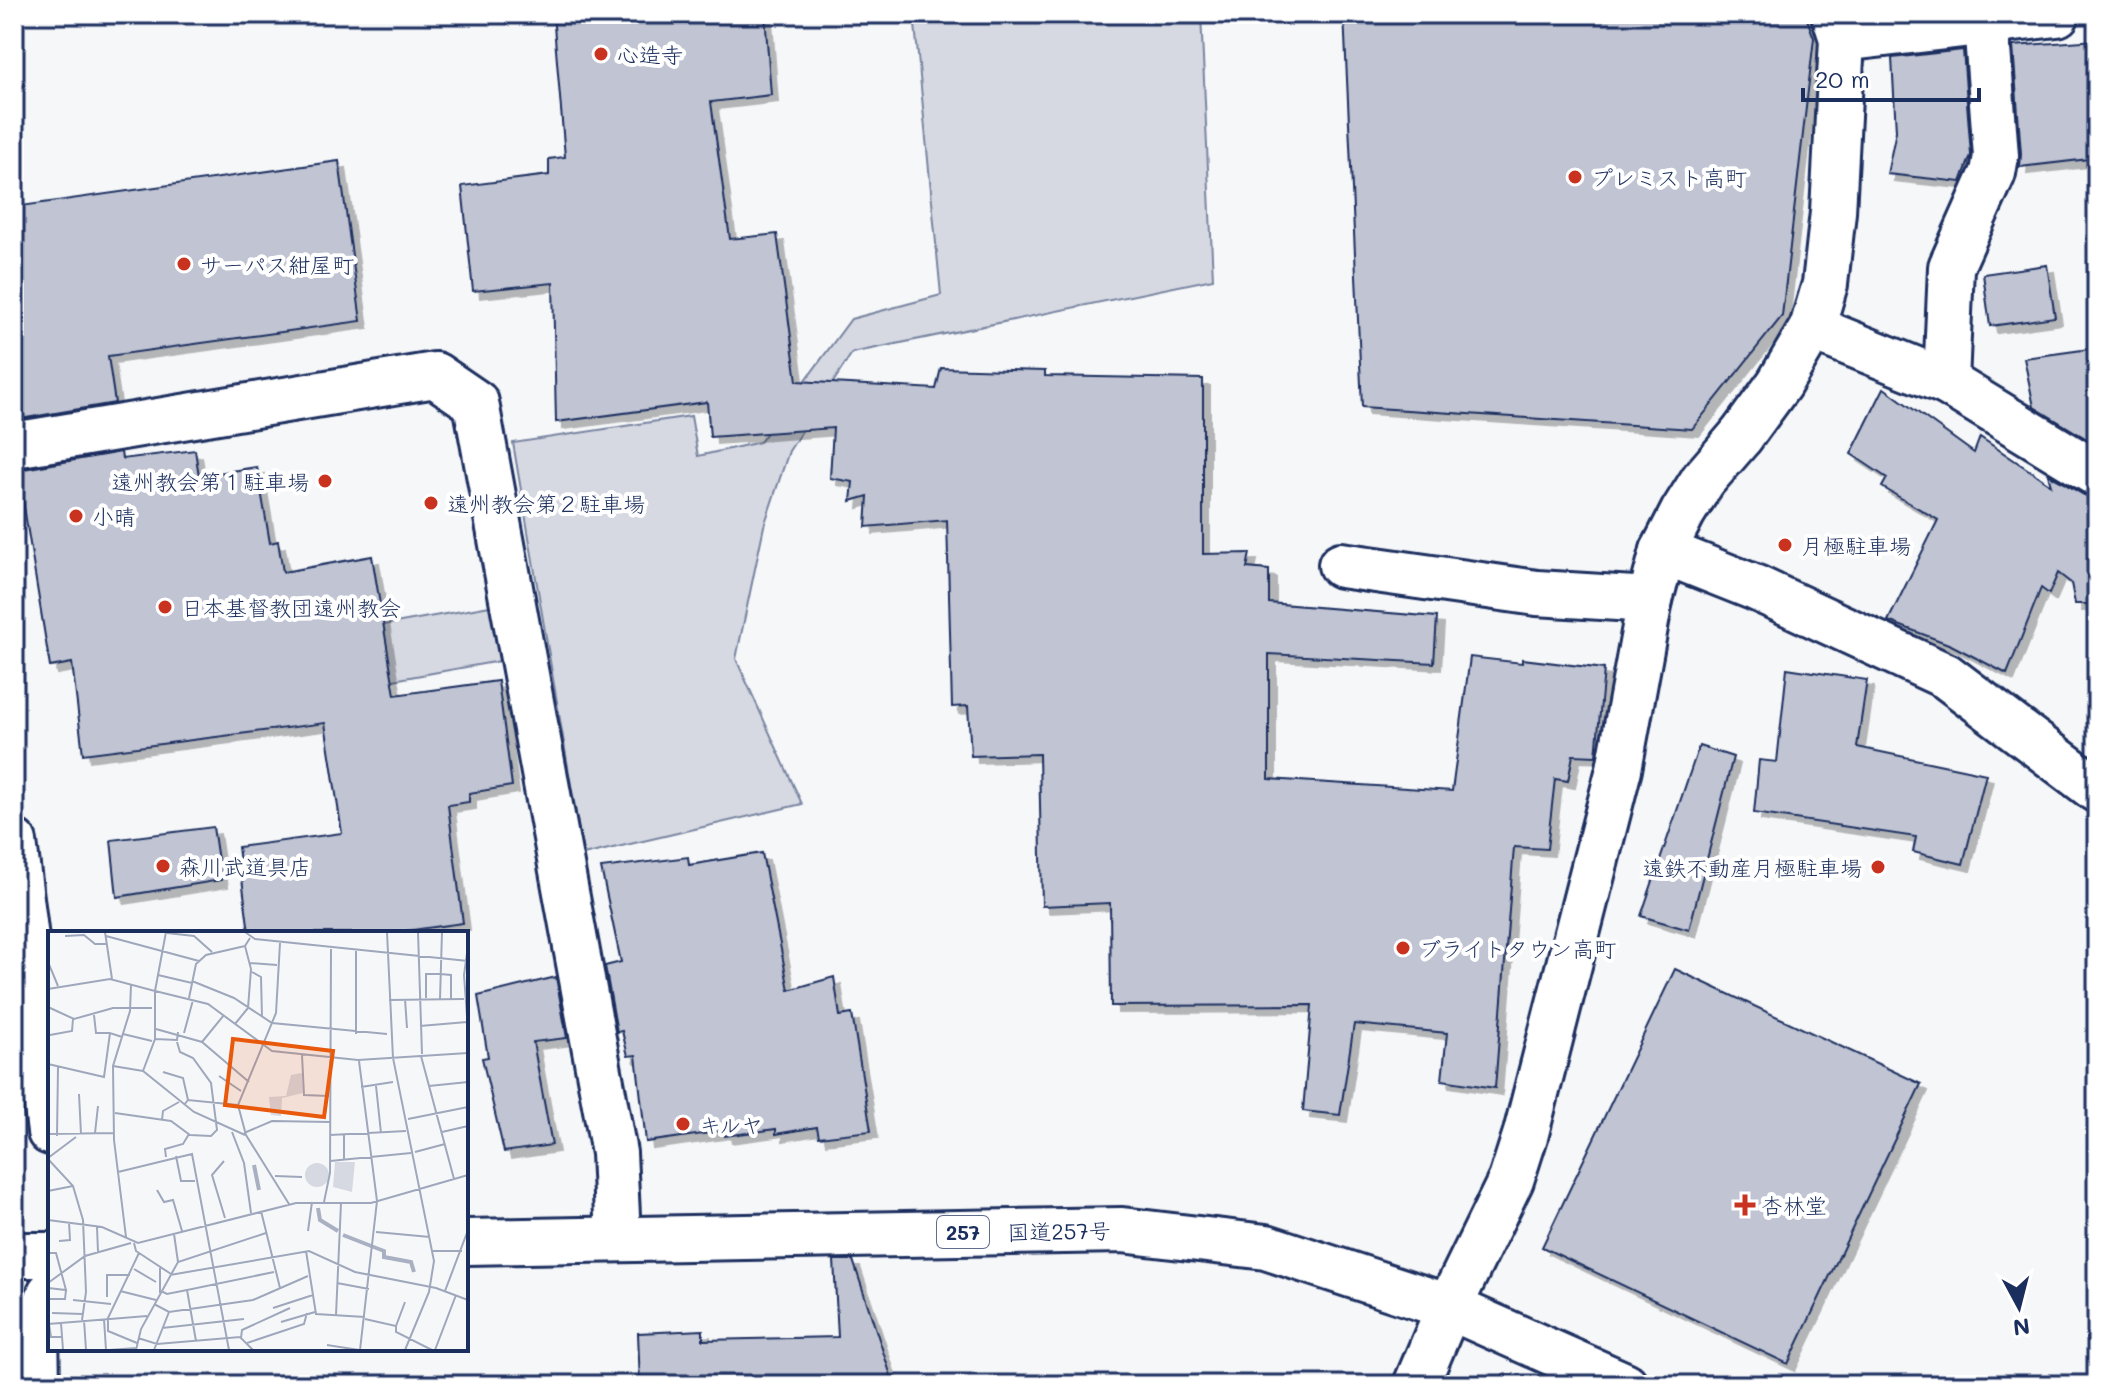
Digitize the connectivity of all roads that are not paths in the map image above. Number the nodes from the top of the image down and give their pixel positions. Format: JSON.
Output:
{"nodes":[{"id":1,"x":2057,"y":14,"type":"edge"},
{"id":2,"x":1986,"y":22,"type":"junction"},
{"id":3,"x":1838,"y":26,"type":"edge"},
{"id":4,"x":1812,"y":328,"type":"junction"},
{"id":5,"x":1946,"y":382,"type":"junction"},
{"id":6,"x":14,"y":445,"type":"edge"},
{"id":7,"x":2097,"y":474,"type":"edge"},
{"id":8,"x":1663,"y":551,"type":"junction"},
{"id":9,"x":1341,"y":565,"type":"dead end"},
{"id":10,"x":1650,"y":600,"type":"junction"},
{"id":11,"x":2097,"y":790,"type":"edge"},
{"id":12,"x":14,"y":842,"type":"edge"},
{"id":13,"x":48,"y":1116,"type":"edge"},
{"id":14,"x":618,"y":1237,"type":"junction"},
{"id":15,"x":468,"y":1242,"type":"edge"},
{"id":16,"x":14,"y":1255,"type":"edge"},
{"id":17,"x":48,"y":1255,"type":"edge"},
{"id":18,"x":48,"y":1299,"type":"edge"},
{"id":19,"x":1449,"y":1307,"type":"junction"},
{"id":20,"x":37,"y":1385,"type":"edge"},
{"id":21,"x":1416,"y":1385,"type":"edge"},
{"id":22,"x":1625,"y":1385,"type":"edge"}],
"edges":[{"from":1,"to":2,"type":"main road"},
{"from":2,"to":3,"type":"main road"},
{"from":2,"to":5,"type":"main road"},
{"from":3,"to":4,"type":"main road"},
{"from":4,"to":5,"type":"main road"},
{"from":4,"to":8,"type":"main road"},
{"from":5,"to":7,"type":"main road"},
{"from":6,"to":14,"type":"main road"},
{"from":8,"to":10,"type":"main road"},
{"from":8,"to":11,"type":"main road"},
{"from":9,"to":10,"type":"main road"},
{"from":10,"to":19,"type":"main road"},
{"from":12,"to":13,"type":"main road"},
{"from":14,"to":15,"type":"main road","name":"国道257号","number":"257"},
{"from":14,"to":19,"type":"main road","name":"国道257号","number":"257"},
{"from":16,"to":17,"type":"main road"},
{"from":18,"to":20,"type":"main road"},
{"from":19,"to":21,"type":"main road"},
{"from":19,"to":22,"type":"main road","name":"国道257号","number":"257"}]}
